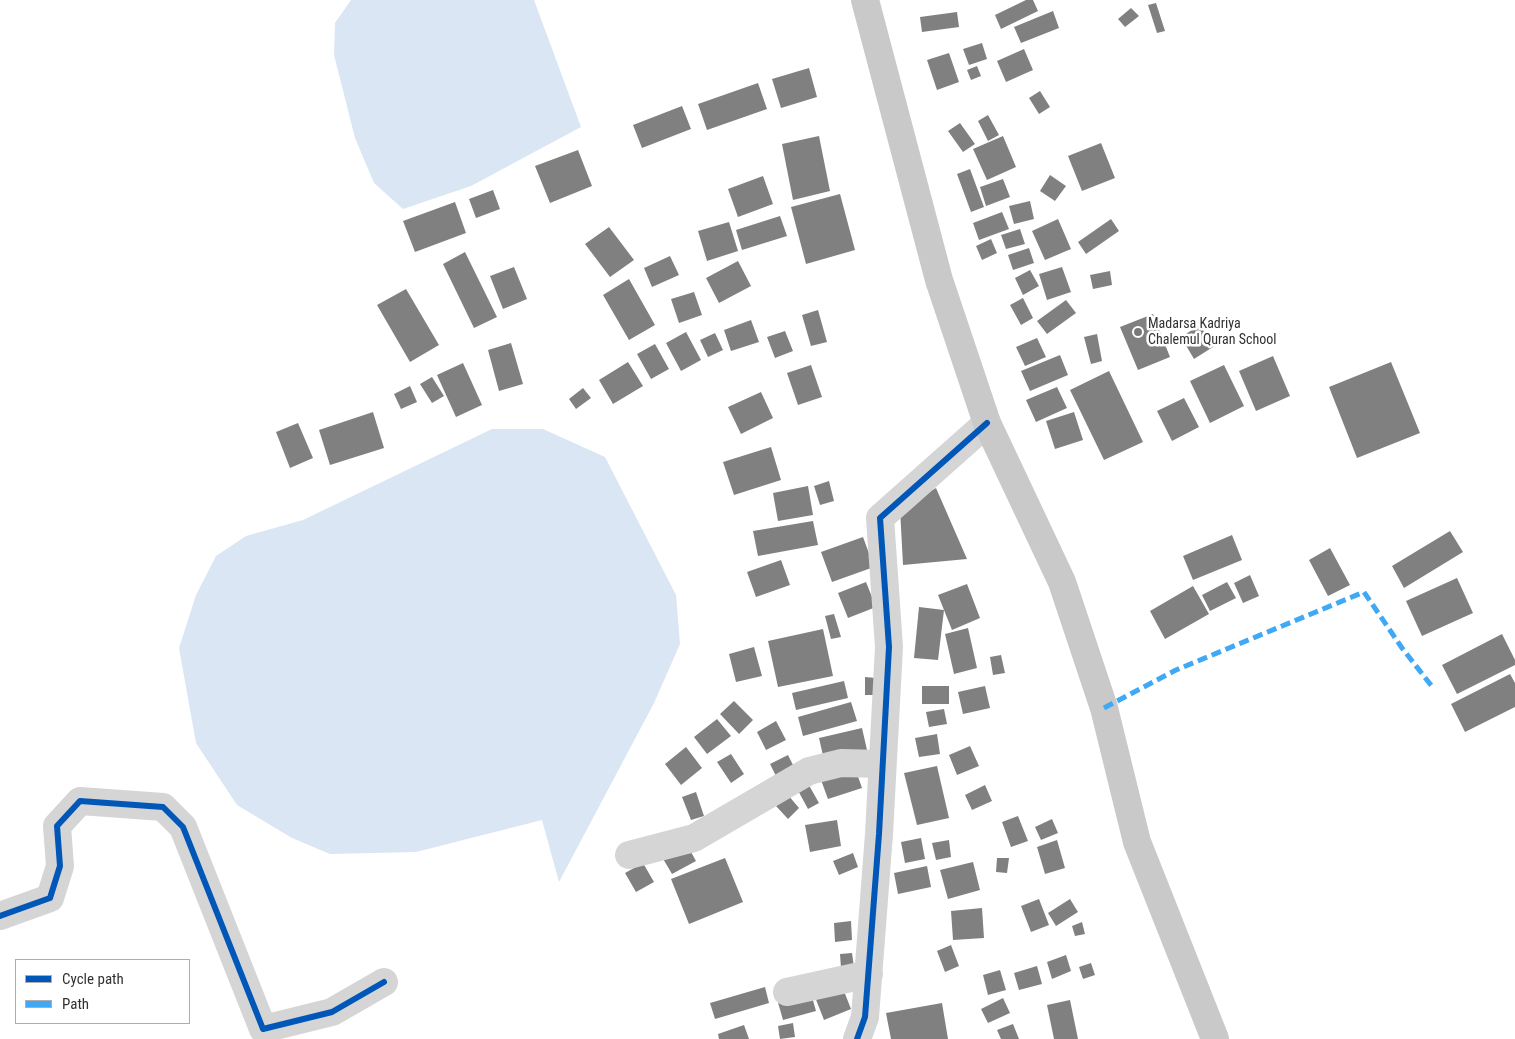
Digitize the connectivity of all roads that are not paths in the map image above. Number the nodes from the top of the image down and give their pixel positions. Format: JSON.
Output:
{"nodes":[{"id":1,"x":865,"y":0,"type":"edge"},
{"id":2,"x":987,"y":423,"type":"junction"},
{"id":3,"x":882,"y":764,"type":"junction"},
{"id":4,"x":629,"y":856,"type":"dead end"},
{"id":5,"x":0,"y":916,"type":"edge"},
{"id":6,"x":868,"y":974,"type":"junction"},
{"id":7,"x":384,"y":982,"type":"dead end"},
{"id":8,"x":787,"y":992,"type":"dead end"},
{"id":9,"x":857,"y":1039,"type":"edge"},
{"id":10,"x":1215,"y":1039,"type":"edge"}],
"edges":[{"from":1,"to":2,"type":"main road"},
{"from":2,"to":3,"type":"street"},
{"from":2,"to":10,"type":"main road"},
{"from":3,"to":4,"type":"street"},
{"from":3,"to":6,"type":"street"},
{"from":5,"to":7,"type":"street"},
{"from":6,"to":8,"type":"street"},
{"from":6,"to":9,"type":"street"}]}
